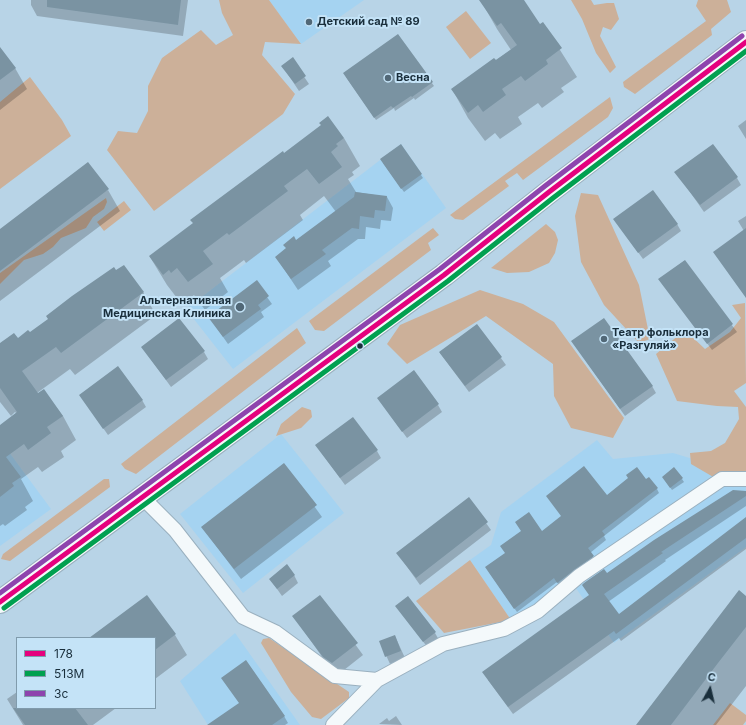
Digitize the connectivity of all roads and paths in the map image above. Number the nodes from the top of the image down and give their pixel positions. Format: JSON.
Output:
{"nodes":[{"id":1,"x":746,"y":42,"type":"edge"},
{"id":2,"x":746,"y":479,"type":"edge"},
{"id":3,"x":143,"y":498,"type":"junction"},
{"id":4,"x":0,"y":602,"type":"edge"},
{"id":5,"x":377,"y":680,"type":"junction"},
{"id":6,"x":333,"y":725,"type":"edge"}],
"edges":[{"from":1,"to":3,"type":"main road"},
{"from":2,"to":5,"type":"street"},
{"from":3,"to":4,"type":"main road"},
{"from":3,"to":5,"type":"street"},
{"from":5,"to":6,"type":"street"}]}
